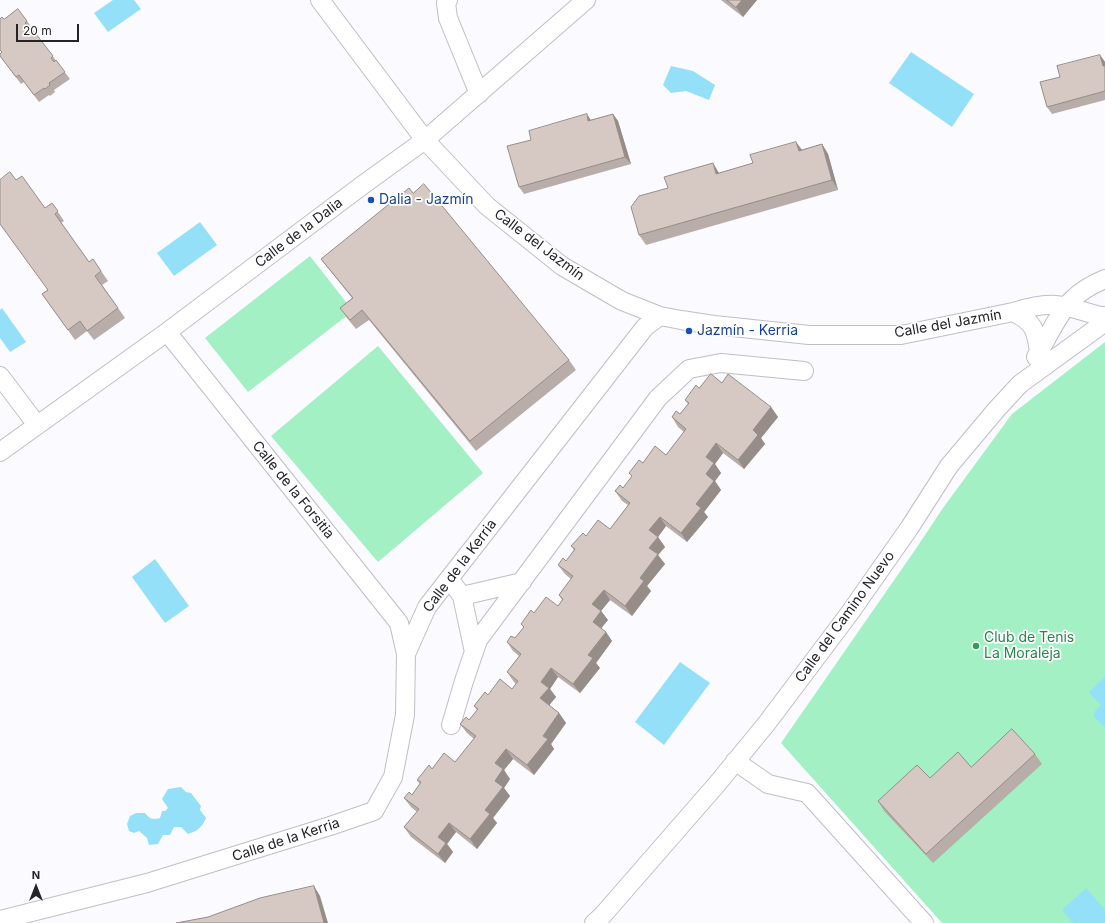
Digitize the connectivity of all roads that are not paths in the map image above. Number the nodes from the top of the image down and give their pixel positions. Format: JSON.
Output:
{"nodes":[{"id":1,"x":320,"y":0,"type":"edge"},
{"id":2,"x":448,"y":0,"type":"edge"},
{"id":3,"x":586,"y":0,"type":"edge"},
{"id":4,"x":479,"y":94,"type":"junction"},
{"id":5,"x":425,"y":140,"type":"junction"},
{"id":6,"x":1105,"y":279,"type":"edge"},
{"id":7,"x":1066,"y":306,"type":"junction"},
{"id":8,"x":1013,"y":312,"type":"junction"},
{"id":9,"x":660,"y":316,"type":"junction"},
{"id":10,"x":1105,"y":316,"type":"edge"},
{"id":11,"x":1105,"y":322,"type":"edge"},
{"id":12,"x":167,"y":332,"type":"junction"},
{"id":13,"x":1039,"y":352,"type":"junction"},
{"id":14,"x":804,"y":370,"type":"dead end"},
{"id":15,"x":0,"y":376,"type":"edge"},
{"id":16,"x":1020,"y":384,"type":"junction"},
{"id":17,"x":37,"y":425,"type":"junction"},
{"id":18,"x":0,"y":452,"type":"edge"},
{"id":19,"x":449,"y":579,"type":"junction"},
{"id":20,"x":522,"y":582,"type":"junction"},
{"id":21,"x":462,"y":596,"type":"junction"},
{"id":22,"x":474,"y":652,"type":"junction"},
{"id":23,"x":406,"y":654,"type":"junction"},
{"id":24,"x":451,"y":725,"type":"dead end"},
{"id":25,"x":735,"y":761,"type":"junction"},
{"id":26,"x":0,"y":920,"type":"edge"},
{"id":27,"x":594,"y":923,"type":"edge"},
{"id":28,"x":924,"y":923,"type":"edge"}],
"edges":[{"from":1,"to":5,"type":"street","name":"Calle del Jazmín"},
{"from":2,"to":4,"type":"street"},
{"from":3,"to":4,"type":"street","name":"Calle de la Dalia"},
{"from":4,"to":5,"type":"street","name":"Calle de la Dalia"},
{"from":5,"to":9,"type":"street","name":"Calle del Jazmín"},
{"from":5,"to":12,"type":"street","name":"Calle de la Dalia"},
{"from":6,"to":7,"type":"street"},
{"from":7,"to":8,"type":"street","name":"Calle del Jazmín"},
{"from":7,"to":10,"type":"street","name":"Calle del Jazmín"},
{"from":7,"to":13,"type":"street"},
{"from":8,"to":9,"type":"street","name":"Calle del Jazmín"},
{"from":8,"to":13,"type":"street","name":"Calle del Jazmín"},
{"from":9,"to":19,"type":"street","name":"Calle de la Kerria"},
{"from":11,"to":16,"type":"street","name":"Calle del Camino Nuevo"},
{"from":12,"to":17,"type":"street","name":"Calle de la Dalia"},
{"from":12,"to":23,"type":"street","name":"Calle de la Forsitia"},
{"from":13,"to":16,"type":"street"},
{"from":14,"to":20,"type":"street"},
{"from":15,"to":17,"type":"street"},
{"from":16,"to":25,"type":"street","name":"Calle del Camino Nuevo"},
{"from":17,"to":18,"type":"street","name":"Calle de la Dalia"},
{"from":19,"to":21,"type":"street"},
{"from":19,"to":23,"type":"street","name":"Calle de la Kerria"},
{"from":20,"to":21,"type":"street"},
{"from":20,"to":22,"type":"street"},
{"from":21,"to":22,"type":"street"},
{"from":22,"to":24,"type":"street"},
{"from":23,"to":26,"type":"street","name":"Calle de la Kerria"},
{"from":25,"to":27,"type":"street","name":"Calle del Camino Nuevo"},
{"from":25,"to":28,"type":"street"}]}
